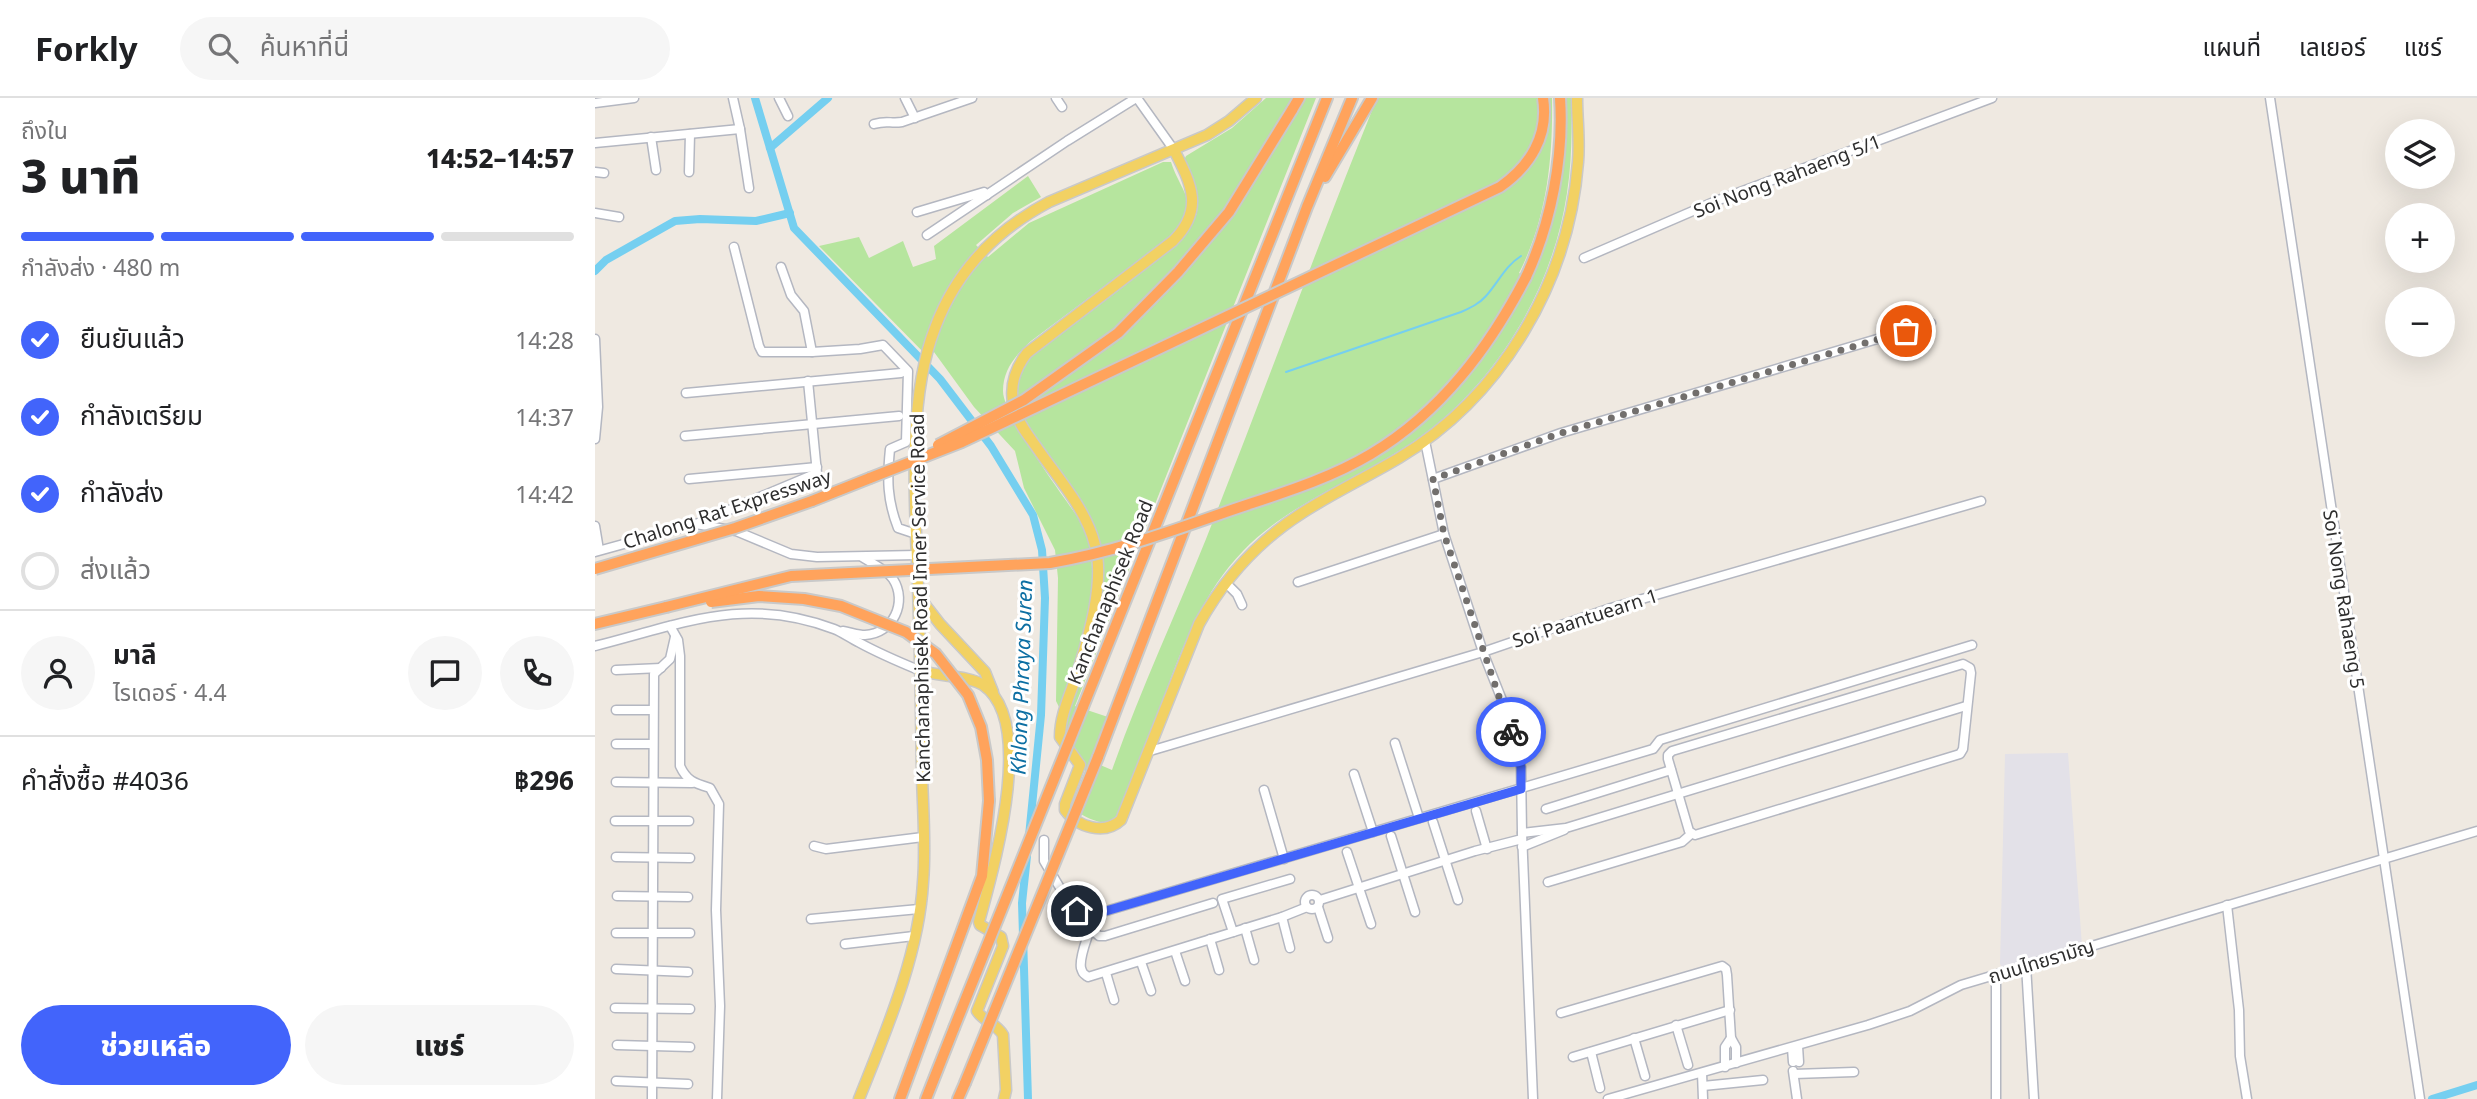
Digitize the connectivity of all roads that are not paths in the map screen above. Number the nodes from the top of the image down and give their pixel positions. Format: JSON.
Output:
{"nodes":[{"id":1,"x":635,"y":98,"type":"edge"},
{"id":2,"x":733,"y":98,"type":"edge"},
{"id":3,"x":779,"y":98,"type":"edge"},
{"id":4,"x":905,"y":98,"type":"edge"},
{"id":5,"x":972,"y":98,"type":"edge"},
{"id":6,"x":1056,"y":98,"type":"edge"},
{"id":7,"x":1129,"y":98,"type":"edge"},
{"id":8,"x":1137,"y":98,"type":"edge"},
{"id":9,"x":1256,"y":98,"type":"edge"},
{"id":10,"x":1299,"y":98,"type":"edge"},
{"id":11,"x":1328,"y":98,"type":"edge"},
{"id":12,"x":1352,"y":98,"type":"edge"},
{"id":13,"x":1372,"y":98,"type":"edge"},
{"id":14,"x":1543,"y":98,"type":"edge"},
{"id":15,"x":1560,"y":98,"type":"edge"},
{"id":16,"x":1577,"y":98,"type":"edge"},
{"id":17,"x":1992,"y":98,"type":"edge"},
{"id":18,"x":2270,"y":98,"type":"edge"},
{"id":19,"x":595,"y":103,"type":"edge"},
{"id":20,"x":1062,"y":107,"type":"dead end"},
{"id":21,"x":788,"y":116,"type":"dead end"},
{"id":22,"x":915,"y":118,"type":"junction"},
{"id":23,"x":874,"y":124,"type":"dead end"},
{"id":24,"x":740,"y":129,"type":"junction"},
{"id":25,"x":690,"y":134,"type":"junction"},
{"id":26,"x":652,"y":137,"type":"junction"},
{"id":27,"x":595,"y":143,"type":"edge"},
{"id":28,"x":1174,"y":150,"type":"junction"},
{"id":29,"x":656,"y":170,"type":"dead end"},
{"id":30,"x":689,"y":172,"type":"dead end"},
{"id":31,"x":748,"y":188,"type":"dead end"},
{"id":32,"x":985,"y":195,"type":"junction"},
{"id":33,"x":1307,"y":208,"type":"junction"},
{"id":34,"x":917,"y":212,"type":"dead end"},
{"id":35,"x":595,"y":214,"type":"edge"},
{"id":36,"x":619,"y":217,"type":"dead end"},
{"id":37,"x":927,"y":235,"type":"dead end"},
{"id":38,"x":734,"y":247,"type":"dead end"},
{"id":39,"x":1584,"y":258,"type":"dead end"},
{"id":40,"x":781,"y":267,"type":"dead end"},
{"id":41,"x":1931,"y":323,"type":"dead end"},
{"id":42,"x":595,"y":339,"type":"edge"},
{"id":43,"x":812,"y":352,"type":"junction"},
{"id":44,"x":901,"y":373,"type":"dead end"},
{"id":45,"x":808,"y":381,"type":"junction"},
{"id":46,"x":686,"y":393,"type":"dead end"},
{"id":47,"x":899,"y":416,"type":"dead end"},
{"id":48,"x":812,"y":423,"type":"junction"},
{"id":49,"x":685,"y":436,"type":"dead end"},
{"id":50,"x":595,"y":439,"type":"edge"},
{"id":51,"x":1425,"y":441,"type":"junction"},
{"id":52,"x":817,"y":467,"type":"junction"},
{"id":53,"x":870,"y":478,"type":"junction"},
{"id":54,"x":689,"y":479,"type":"dead end"},
{"id":55,"x":1433,"y":479,"type":"junction"},
{"id":56,"x":1981,"y":501,"type":"dead end"},
{"id":57,"x":696,"y":524,"type":"junction"},
{"id":58,"x":595,"y":526,"type":"edge"},
{"id":59,"x":916,"y":531,"type":"junction"},
{"id":60,"x":1444,"y":534,"type":"junction"},
{"id":61,"x":597,"y":551,"type":"edge"},
{"id":62,"x":917,"y":555,"type":"junction"},
{"id":63,"x":862,"y":557,"type":"junction"},
{"id":64,"x":595,"y":569,"type":"edge"},
{"id":65,"x":1298,"y":582,"type":"dead end"},
{"id":66,"x":1226,"y":583,"type":"junction"},
{"id":67,"x":919,"y":597,"type":"junction"},
{"id":68,"x":1242,"y":605,"type":"dead end"},
{"id":69,"x":666,"y":607,"type":"junction"},
{"id":70,"x":595,"y":624,"type":"edge"},
{"id":71,"x":670,"y":626,"type":"junction"},
{"id":72,"x":837,"y":630,"type":"junction"},
{"id":73,"x":675,"y":635,"type":"junction"},
{"id":74,"x":1972,"y":645,"type":"dead end"},
{"id":75,"x":595,"y":646,"type":"edge"},
{"id":76,"x":1483,"y":652,"type":"junction"},
{"id":77,"x":661,"y":668,"type":"junction"},
{"id":78,"x":616,"y":670,"type":"dead end"},
{"id":79,"x":921,"y":671,"type":"junction"},
{"id":80,"x":994,"y":694,"type":"junction"},
{"id":81,"x":1966,"y":706,"type":"junction"},
{"id":82,"x":616,"y":710,"type":"dead end"},
{"id":83,"x":653,"y":710,"type":"junction"},
{"id":84,"x":1395,"y":743,"type":"dead end"},
{"id":85,"x":617,"y":744,"type":"dead end"},
{"id":86,"x":653,"y":744,"type":"junction"},
{"id":87,"x":1150,"y":751,"type":"junction"},
{"id":88,"x":1671,"y":770,"type":"junction"},
{"id":89,"x":1354,"y":774,"type":"dead end"},
{"id":90,"x":617,"y":782,"type":"dead end"},
{"id":91,"x":653,"y":782,"type":"junction"},
{"id":92,"x":692,"y":783,"type":"junction"},
{"id":93,"x":1521,"y":789,"type":"junction"},
{"id":94,"x":1264,"y":790,"type":"dead end"},
{"id":95,"x":1678,"y":794,"type":"junction"},
{"id":96,"x":1546,"y":809,"type":"dead end"},
{"id":97,"x":1476,"y":811,"type":"dead end"},
{"id":98,"x":1419,"y":818,"type":"junction"},
{"id":99,"x":653,"y":820,"type":"junction"},
{"id":100,"x":615,"y":821,"type":"dead end"},
{"id":101,"x":689,"y":821,"type":"dead end"},
{"id":102,"x":1433,"y":822,"type":"dead end"},
{"id":103,"x":1566,"y":828,"type":"junction"},
{"id":104,"x":2477,"y":831,"type":"edge"},
{"id":105,"x":1373,"y":832,"type":"junction"},
{"id":106,"x":1691,"y":834,"type":"junction"},
{"id":107,"x":1391,"y":836,"type":"dead end"},
{"id":108,"x":923,"y":837,"type":"junction"},
{"id":109,"x":1044,"y":840,"type":"dead end"},
{"id":110,"x":1522,"y":843,"type":"junction"},
{"id":111,"x":814,"y":846,"type":"dead end"},
{"id":112,"x":1487,"y":849,"type":"junction"},
{"id":113,"x":1347,"y":852,"type":"dead end"},
{"id":114,"x":616,"y":857,"type":"dead end"},
{"id":115,"x":653,"y":857,"type":"junction"},
{"id":116,"x":689,"y":858,"type":"dead end"},
{"id":117,"x":1284,"y":859,"type":"junction"},
{"id":118,"x":1445,"y":860,"type":"junction"},
{"id":119,"x":2384,"y":860,"type":"junction"},
{"id":120,"x":1402,"y":874,"type":"junction"},
{"id":121,"x":1290,"y":879,"type":"dead end"},
{"id":122,"x":1548,"y":882,"type":"dead end"},
{"id":123,"x":1359,"y":888,"type":"junction"},
{"id":124,"x":617,"y":896,"type":"dead end"},
{"id":125,"x":653,"y":896,"type":"junction"},
{"id":126,"x":688,"y":897,"type":"dead end"},
{"id":127,"x":1458,"y":900,"type":"dead end"},
{"id":128,"x":1213,"y":903,"type":"dead end"},
{"id":129,"x":1319,"y":903,"type":"junction"},
{"id":130,"x":2227,"y":905,"type":"junction"},
{"id":131,"x":1307,"y":907,"type":"junction"},
{"id":132,"x":919,"y":909,"type":"junction"},
{"id":133,"x":1102,"y":912,"type":"junction"},
{"id":134,"x":1415,"y":912,"type":"dead end"},
{"id":135,"x":1282,"y":917,"type":"junction"},
{"id":136,"x":811,"y":919,"type":"dead end"},
{"id":137,"x":1371,"y":924,"type":"dead end"},
{"id":138,"x":1245,"y":928,"type":"junction"},
{"id":139,"x":1091,"y":929,"type":"junction"},
{"id":140,"x":1233,"y":932,"type":"junction"},
{"id":141,"x":615,"y":933,"type":"dead end"},
{"id":142,"x":690,"y":933,"type":"dead end"},
{"id":143,"x":653,"y":934,"type":"junction"},
{"id":144,"x":914,"y":936,"type":"junction"},
{"id":145,"x":1328,"y":938,"type":"dead end"},
{"id":146,"x":1210,"y":939,"type":"junction"},
{"id":147,"x":845,"y":944,"type":"dead end"},
{"id":148,"x":1290,"y":948,"type":"dead end"},
{"id":149,"x":1175,"y":951,"type":"junction"},
{"id":150,"x":1254,"y":960,"type":"dead end"},
{"id":151,"x":1141,"y":962,"type":"junction"},
{"id":152,"x":2026,"y":965,"type":"junction"},
{"id":153,"x":616,"y":969,"type":"dead end"},
{"id":154,"x":1219,"y":970,"type":"dead end"},
{"id":155,"x":652,"y":971,"type":"junction"},
{"id":156,"x":688,"y":972,"type":"dead end"},
{"id":157,"x":1106,"y":973,"type":"junction"},
{"id":158,"x":1996,"y":975,"type":"junction"},
{"id":159,"x":1185,"y":981,"type":"dead end"},
{"id":160,"x":1150,"y":991,"type":"dead end"},
{"id":161,"x":1114,"y":1000,"type":"dead end"},
{"id":162,"x":615,"y":1008,"type":"dead end"},
{"id":163,"x":653,"y":1009,"type":"junction"},
{"id":164,"x":690,"y":1009,"type":"dead end"},
{"id":165,"x":1730,"y":1010,"type":"junction"},
{"id":166,"x":1562,"y":1013,"type":"dead end"},
{"id":167,"x":1677,"y":1025,"type":"junction"},
{"id":168,"x":1634,"y":1038,"type":"junction"},
{"id":169,"x":1731,"y":1038,"type":"junction"},
{"id":170,"x":617,"y":1045,"type":"dead end"},
{"id":171,"x":653,"y":1046,"type":"junction"},
{"id":172,"x":689,"y":1047,"type":"dead end"},
{"id":173,"x":1795,"y":1047,"type":"junction"},
{"id":174,"x":1591,"y":1052,"type":"junction"},
{"id":175,"x":1573,"y":1057,"type":"dead end"},
{"id":176,"x":1736,"y":1063,"type":"junction"},
{"id":177,"x":1688,"y":1065,"type":"dead end"},
{"id":178,"x":1725,"y":1067,"type":"junction"},
{"id":179,"x":1796,"y":1069,"type":"junction"},
{"id":180,"x":1854,"y":1072,"type":"dead end"},
{"id":181,"x":1702,"y":1073,"type":"junction"},
{"id":182,"x":1645,"y":1076,"type":"dead end"},
{"id":183,"x":1763,"y":1080,"type":"dead end"},
{"id":184,"x":616,"y":1082,"type":"dead end"},
{"id":185,"x":652,"y":1083,"type":"junction"},
{"id":186,"x":688,"y":1084,"type":"dead end"},
{"id":187,"x":1703,"y":1086,"type":"junction"},
{"id":188,"x":1600,"y":1088,"type":"dead end"},
{"id":189,"x":652,"y":1099,"type":"edge"},
{"id":190,"x":717,"y":1099,"type":"edge"},
{"id":191,"x":859,"y":1099,"type":"edge"},
{"id":192,"x":899,"y":1099,"type":"edge"},
{"id":193,"x":926,"y":1099,"type":"edge"},
{"id":194,"x":958,"y":1099,"type":"edge"},
{"id":195,"x":1004,"y":1099,"type":"edge"},
{"id":196,"x":1533,"y":1099,"type":"edge"},
{"id":197,"x":1608,"y":1099,"type":"edge"},
{"id":198,"x":1703,"y":1099,"type":"edge"},
{"id":199,"x":1797,"y":1099,"type":"edge"},
{"id":200,"x":1996,"y":1099,"type":"edge"},
{"id":201,"x":2034,"y":1099,"type":"edge"},
{"id":202,"x":2247,"y":1099,"type":"edge"},
{"id":203,"x":2420,"y":1099,"type":"edge"}],
"edges":[{"from":1,"to":19,"type":"street"},
{"from":2,"to":24,"type":"street"},
{"from":3,"to":21,"type":"street"},
{"from":4,"to":22,"type":"street"},
{"from":5,"to":22,"type":"street"},
{"from":6,"to":20,"type":"street"},
{"from":7,"to":32,"type":"street"},
{"from":8,"to":28,"type":"street"},
{"from":8,"to":32,"type":"street"},
{"from":9,"to":28,"type":"main road","name":"Kanchanaphisek Road Inner Service Road"},
{"from":10,"to":53,"type":"highway","bridge":true},
{"from":11,"to":193,"type":"highway","name":"Kanchanaphisek Road","bridge":true},
{"from":12,"to":33,"type":"highway"},
{"from":13,"to":33,"type":"highway"},
{"from":14,"to":53,"type":"highway","bridge":true},
{"from":15,"to":69,"type":"highway","bridge":true},
{"from":16,"to":51,"type":"main road"},
{"from":17,"to":39,"type":"street","name":"Soi Nong Rahaeng 5/1"},
{"from":18,"to":119,"type":"street","name":"Soi Nong Rahaeng 5"},
{"from":22,"to":23,"type":"street"},
{"from":24,"to":25,"type":"street"},
{"from":24,"to":31,"type":"street"},
{"from":25,"to":26,"type":"street"},
{"from":25,"to":30,"type":"street"},
{"from":26,"to":27,"type":"street"},
{"from":26,"to":29,"type":"street"},
{"from":28,"to":59,"type":"main road","name":"Kanchanaphisek Road Inner Service Road"},
{"from":28,"to":87,"type":"main road"},
{"from":32,"to":34,"type":"street"},
{"from":32,"to":37,"type":"street"},
{"from":33,"to":194,"type":"highway","bridge":true},
{"from":35,"to":36,"type":"street"},
{"from":38,"to":43,"type":"street"},
{"from":40,"to":43,"type":"street"},
{"from":41,"to":55,"type":"street"},
{"from":42,"to":50,"type":"street"},
{"from":43,"to":59,"type":"street"},
{"from":44,"to":45,"type":"street"},
{"from":45,"to":46,"type":"street"},
{"from":45,"to":48,"type":"street"},
{"from":47,"to":48,"type":"street"},
{"from":48,"to":49,"type":"street"},
{"from":48,"to":52,"type":"street"},
{"from":51,"to":55,"type":"street"},
{"from":51,"to":66,"type":"main road"},
{"from":52,"to":54,"type":"street"},
{"from":52,"to":57,"type":"street"},
{"from":53,"to":64,"type":"highway","name":"Chalong Rat Expressway","bridge":true},
{"from":55,"to":60,"type":"street"},
{"from":56,"to":76,"type":"street","name":"Soi Paantuearn 1"},
{"from":57,"to":61,"type":"street"},
{"from":57,"to":63,"type":"street"},
{"from":58,"to":61,"type":"street"},
{"from":59,"to":62,"type":"main road","name":"Kanchanaphisek Road Inner Service Road"},
{"from":60,"to":65,"type":"street"},
{"from":60,"to":76,"type":"street"},
{"from":62,"to":63,"type":"street"},
{"from":62,"to":67,"type":"main road","name":"Kanchanaphisek Road Inner Service Road"},
{"from":63,"to":72,"type":"street"},
{"from":66,"to":68,"type":"street"},
{"from":66,"to":87,"type":"main road"},
{"from":67,"to":79,"type":"main road","name":"Kanchanaphisek Road Inner Service Road"},
{"from":67,"to":80,"type":"main road"},
{"from":69,"to":70,"type":"highway"},
{"from":69,"to":192,"type":"highway","bridge":true},
{"from":71,"to":72,"type":"street"},
{"from":71,"to":73,"type":"street"},
{"from":71,"to":75,"type":"street"},
{"from":72,"to":79,"type":"street"},
{"from":73,"to":77,"type":"street"},
{"from":73,"to":92,"type":"street"},
{"from":74,"to":93,"type":"street"},
{"from":76,"to":87,"type":"street","name":"Soi Paantuearn 1"},
{"from":76,"to":93,"type":"street"},
{"from":77,"to":78,"type":"street"},
{"from":77,"to":83,"type":"street"},
{"from":79,"to":80,"type":"main road"},
{"from":79,"to":108,"type":"main road","name":"Kanchanaphisek Road Inner Service Road"},
{"from":80,"to":195,"type":"main road"},
{"from":81,"to":88,"type":"street"},
{"from":81,"to":95,"type":"street"},
{"from":81,"to":106,"type":"street"},
{"from":82,"to":83,"type":"street"},
{"from":83,"to":86,"type":"street"},
{"from":84,"to":98,"type":"street"},
{"from":85,"to":86,"type":"street"},
{"from":86,"to":91,"type":"street"},
{"from":88,"to":95,"type":"street"},
{"from":88,"to":96,"type":"street"},
{"from":89,"to":105,"type":"street"},
{"from":90,"to":91,"type":"street"},
{"from":91,"to":92,"type":"street"},
{"from":91,"to":99,"type":"street"},
{"from":92,"to":190,"type":"street"},
{"from":93,"to":98,"type":"street"},
{"from":93,"to":110,"type":"street"},
{"from":94,"to":117,"type":"street"},
{"from":95,"to":103,"type":"street"},
{"from":95,"to":106,"type":"street"},
{"from":97,"to":112,"type":"street"},
{"from":98,"to":105,"type":"street"},
{"from":99,"to":100,"type":"street"},
{"from":99,"to":101,"type":"street"},
{"from":99,"to":115,"type":"street"},
{"from":102,"to":118,"type":"street"},
{"from":103,"to":110,"type":"street"},
{"from":103,"to":110,"type":"street"},
{"from":104,"to":119,"type":"street","name":"ถนนไทยรามัญ"},
{"from":105,"to":117,"type":"street"},
{"from":106,"to":122,"type":"street"},
{"from":107,"to":120,"type":"street"},
{"from":108,"to":111,"type":"street"},
{"from":108,"to":132,"type":"main road","name":"Kanchanaphisek Road Inner Service Road"},
{"from":109,"to":133,"type":"street"},
{"from":110,"to":112,"type":"street"},
{"from":110,"to":196,"type":"street"},
{"from":112,"to":118,"type":"street"},
{"from":113,"to":123,"type":"street"},
{"from":114,"to":115,"type":"street"},
{"from":115,"to":116,"type":"street"},
{"from":115,"to":125,"type":"street"},
{"from":117,"to":133,"type":"street"},
{"from":118,"to":120,"type":"street"},
{"from":118,"to":127,"type":"street"},
{"from":119,"to":130,"type":"street","name":"ถนนไทยรามัญ"},
{"from":119,"to":203,"type":"street","name":"Soi Nong Rahaeng 5"},
{"from":120,"to":123,"type":"street"},
{"from":120,"to":134,"type":"street"},
{"from":121,"to":140,"type":"street"},
{"from":123,"to":129,"type":"street"},
{"from":123,"to":137,"type":"street"},
{"from":124,"to":125,"type":"street"},
{"from":125,"to":126,"type":"street"},
{"from":125,"to":143,"type":"street"},
{"from":128,"to":139,"type":"street"},
{"from":129,"to":131,"type":"street"},
{"from":129,"to":131,"type":"street"},
{"from":129,"to":145,"type":"street"},
{"from":130,"to":152,"type":"street","name":"ถนนไทยรามัญ"},
{"from":130,"to":202,"type":"street"},
{"from":131,"to":135,"type":"street"},
{"from":132,"to":136,"type":"street"},
{"from":132,"to":144,"type":"main road","name":"Kanchanaphisek Road Inner Service Road"},
{"from":133,"to":139,"type":"street"},
{"from":135,"to":138,"type":"street"},
{"from":135,"to":148,"type":"street"},
{"from":138,"to":140,"type":"street"},
{"from":138,"to":150,"type":"street"},
{"from":139,"to":157,"type":"street"},
{"from":140,"to":146,"type":"street"},
{"from":141,"to":143,"type":"street"},
{"from":142,"to":143,"type":"street"},
{"from":143,"to":155,"type":"street"},
{"from":144,"to":147,"type":"street"},
{"from":144,"to":191,"type":"main road","name":"Kanchanaphisek Road Inner Service Road"},
{"from":146,"to":149,"type":"street"},
{"from":146,"to":154,"type":"street"},
{"from":149,"to":151,"type":"street"},
{"from":149,"to":159,"type":"street"},
{"from":151,"to":157,"type":"street"},
{"from":151,"to":160,"type":"street"},
{"from":152,"to":158,"type":"street","name":"ถนนไทยรามัญ"},
{"from":152,"to":201,"type":"street"},
{"from":153,"to":155,"type":"street"},
{"from":155,"to":156,"type":"street"},
{"from":155,"to":163,"type":"street"},
{"from":157,"to":161,"type":"street"},
{"from":158,"to":173,"type":"street","name":"ถนนไทยรามัญ"},
{"from":158,"to":200,"type":"street"},
{"from":162,"to":163,"type":"street"},
{"from":163,"to":164,"type":"street"},
{"from":163,"to":171,"type":"street"},
{"from":165,"to":166,"type":"street"},
{"from":165,"to":167,"type":"street"},
{"from":165,"to":169,"type":"street"},
{"from":167,"to":168,"type":"street"},
{"from":167,"to":177,"type":"street"},
{"from":168,"to":174,"type":"street"},
{"from":168,"to":182,"type":"street"},
{"from":169,"to":176,"type":"street"},
{"from":169,"to":178,"type":"street"},
{"from":170,"to":171,"type":"street"},
{"from":171,"to":172,"type":"street"},
{"from":171,"to":185,"type":"street"},
{"from":173,"to":176,"type":"street","name":"ถนนไทยรามัญ"},
{"from":173,"to":179,"type":"street"},
{"from":174,"to":175,"type":"street"},
{"from":174,"to":188,"type":"street"},
{"from":176,"to":178,"type":"street","name":"ถนนไทยรามัญ"},
{"from":178,"to":181,"type":"street","name":"ถนนไทยรามัญ"},
{"from":179,"to":180,"type":"street"},
{"from":179,"to":199,"type":"street"},
{"from":181,"to":187,"type":"street"},
{"from":181,"to":197,"type":"street","name":"ถนนไทยรามัญ"},
{"from":183,"to":187,"type":"street"},
{"from":184,"to":185,"type":"street"},
{"from":185,"to":186,"type":"street"},
{"from":185,"to":189,"type":"street"},
{"from":187,"to":198,"type":"street"}]}
